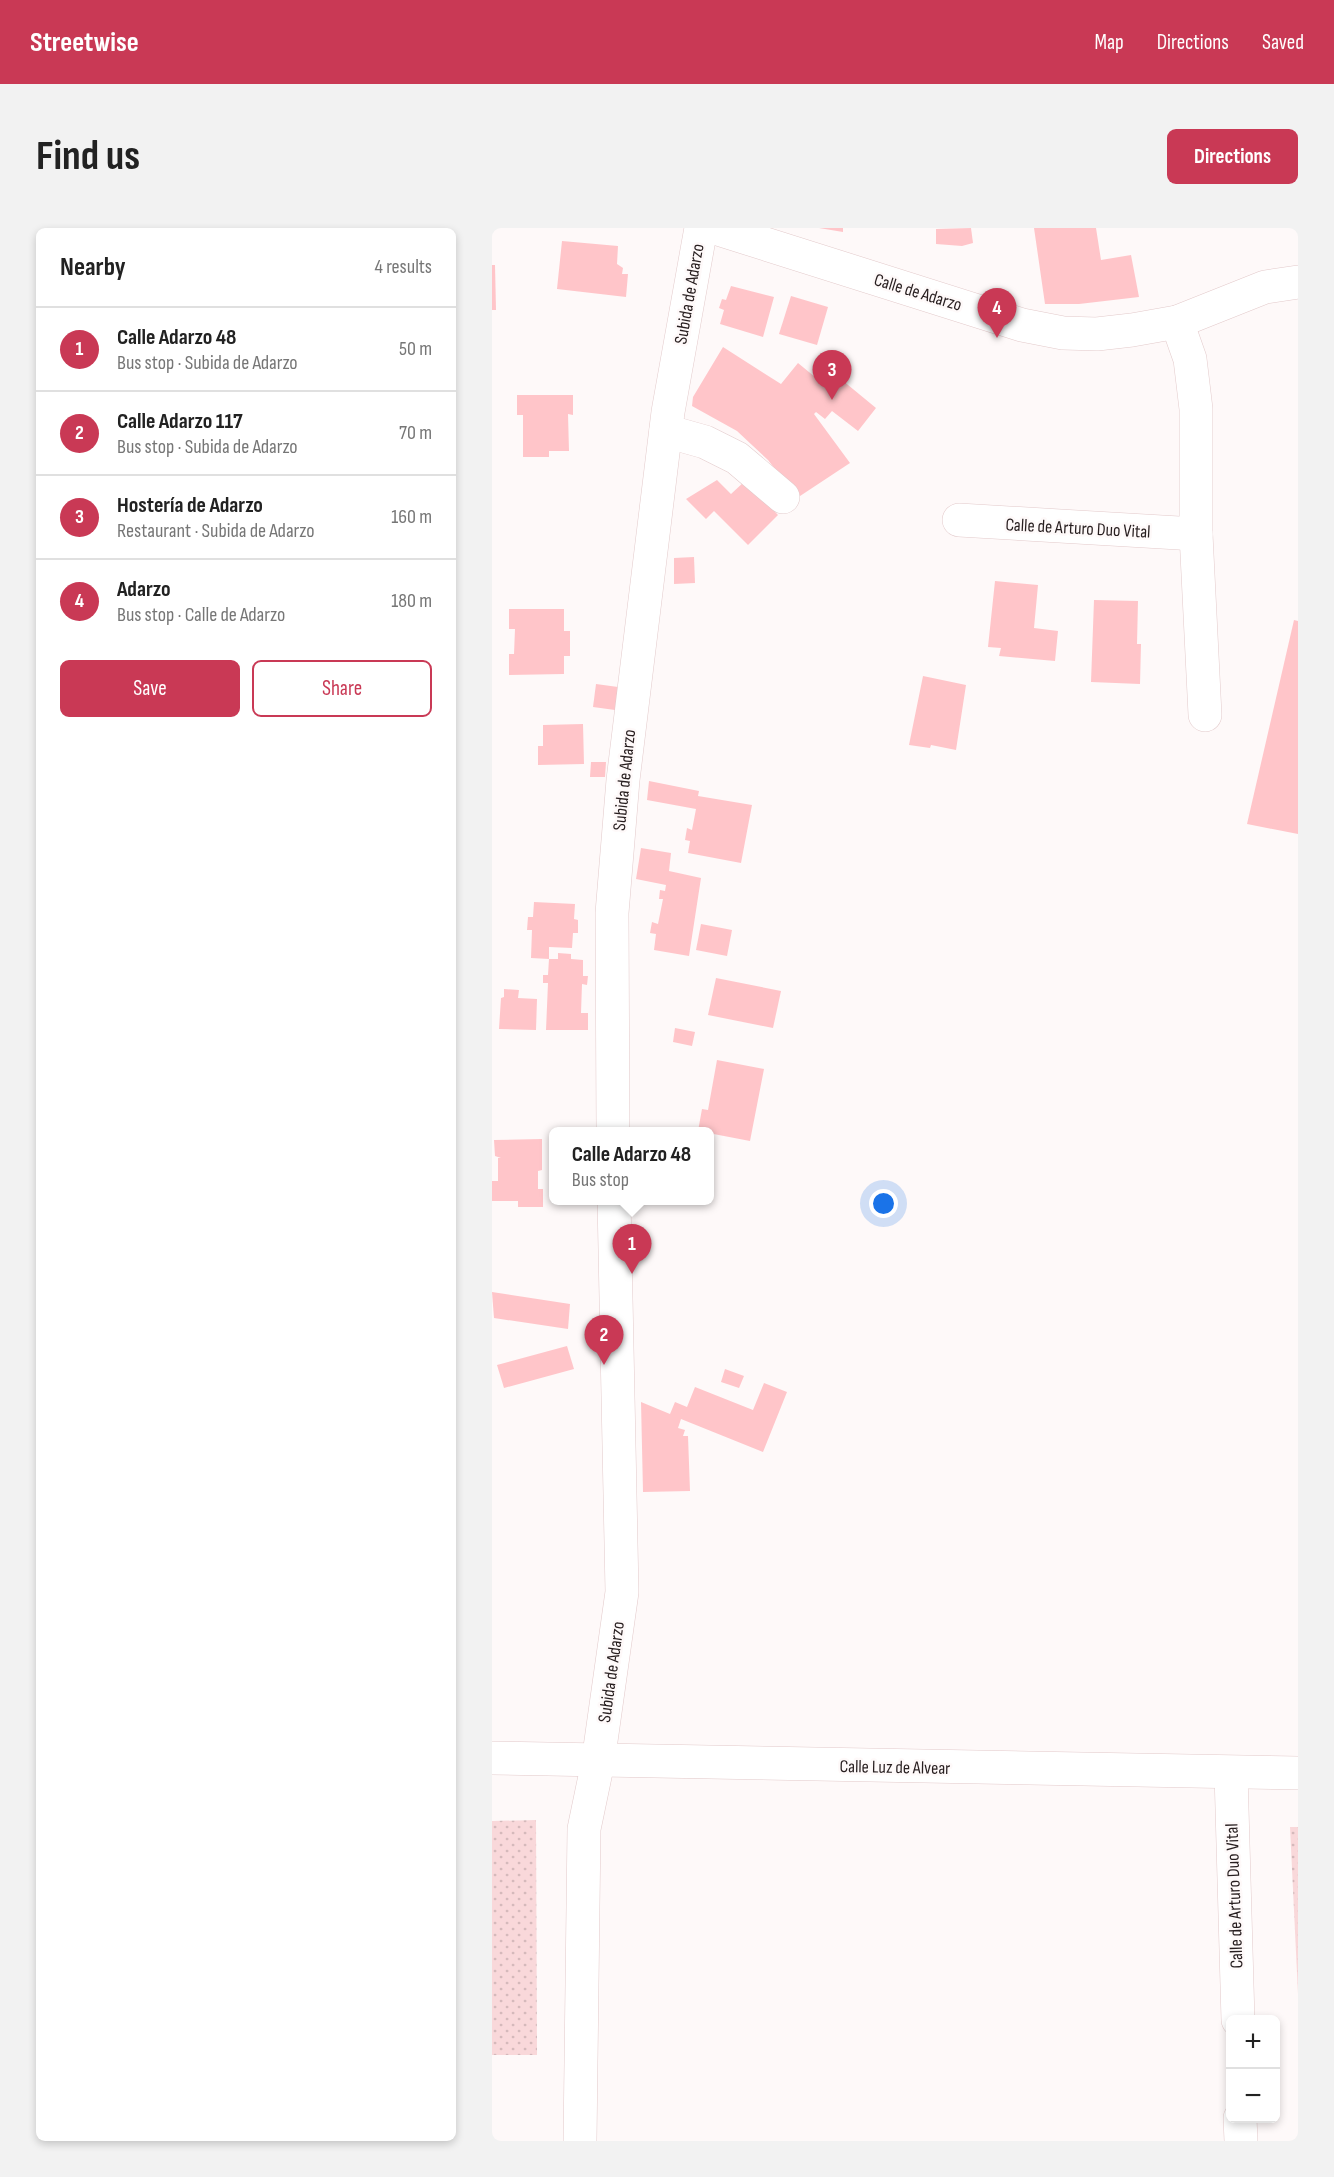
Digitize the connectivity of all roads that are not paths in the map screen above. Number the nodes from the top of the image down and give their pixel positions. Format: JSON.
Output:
{"nodes":[{"id":1,"x":701,"y":228,"type":"edge"},
{"id":2,"x":715,"y":228,"type":"edge"},
{"id":3,"x":1298,"y":282,"type":"edge"},
{"id":4,"x":1177,"y":322,"type":"junction"},
{"id":5,"x":666,"y":431,"type":"junction"},
{"id":6,"x":783,"y":497,"type":"dead end"},
{"id":7,"x":960,"y":520,"type":"dead end"},
{"id":8,"x":1196,"y":534,"type":"junction"},
{"id":9,"x":1205,"y":715,"type":"dead end"},
{"id":10,"x":614,"y":1127,"type":"edge"},
{"id":11,"x":614,"y":1205,"type":"edge"},
{"id":12,"x":492,"y":1758,"type":"edge"},
{"id":13,"x":598,"y":1762,"type":"junction"},
{"id":14,"x":1231,"y":1773,"type":"junction"},
{"id":15,"x":1298,"y":1773,"type":"edge"},
{"id":16,"x":1238,"y":2015,"type":"edge"},
{"id":17,"x":1240,"y":2123,"type":"edge"},
{"id":18,"x":579,"y":2141,"type":"edge"},
{"id":19,"x":1241,"y":2141,"type":"edge"}],
"edges":[{"from":1,"to":5,"type":"street","name":"Subida de Adarzo"},
{"from":2,"to":4,"type":"street","name":"Calle de Adarzo"},
{"from":3,"to":4,"type":"street","name":"Calle de Adarzo"},
{"from":4,"to":8,"type":"street"},
{"from":5,"to":6,"type":"street"},
{"from":5,"to":10,"type":"street","name":"Subida de Adarzo"},
{"from":7,"to":8,"type":"street","name":"Calle de Arturo Duo Vital"},
{"from":8,"to":9,"type":"street"},
{"from":11,"to":13,"type":"street","name":"Subida de Adarzo"},
{"from":12,"to":13,"type":"street","name":"Calle Luz de Alvear"},
{"from":13,"to":14,"type":"street","name":"Calle Luz de Alvear"},
{"from":13,"to":18,"type":"street","name":"Subida de Adarzo"},
{"from":14,"to":15,"type":"street","name":"Calle Luz de Alvear"},
{"from":14,"to":16,"type":"street","name":"Calle de Arturo Duo Vital"},
{"from":17,"to":19,"type":"street"}]}
